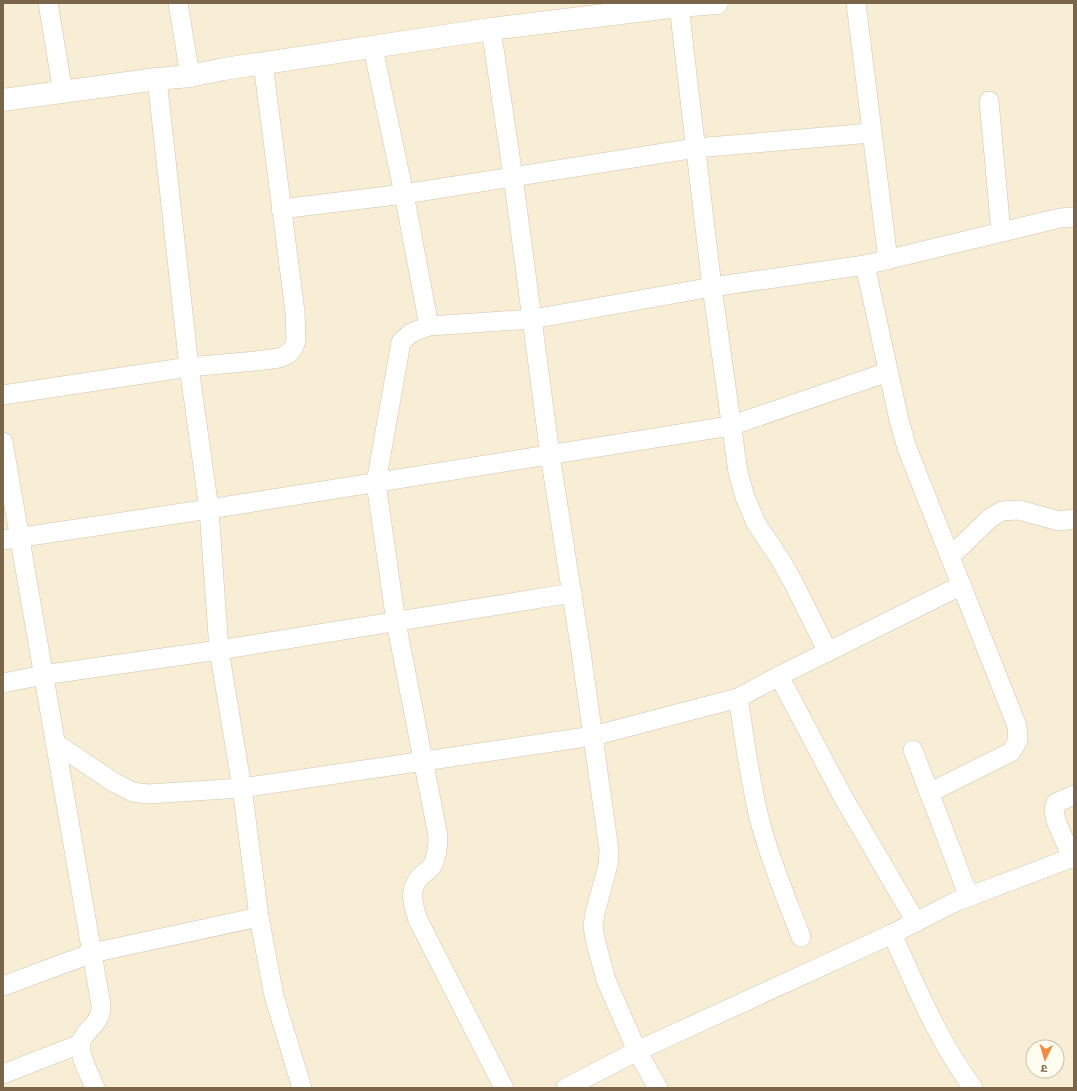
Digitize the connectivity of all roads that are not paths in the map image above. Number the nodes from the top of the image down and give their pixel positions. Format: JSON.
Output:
{"nodes":[{"id":1,"x":48,"y":3,"type":"edge"},
{"id":2,"x":178,"y":3,"type":"edge"},
{"id":3,"x":717,"y":3,"type":"edge"},
{"id":4,"x":856,"y":3,"type":"edge"},
{"id":5,"x":679,"y":6,"type":"junction"},
{"id":6,"x":491,"y":29,"type":"junction"},
{"id":7,"x":373,"y":48,"type":"junction"},
{"id":8,"x":263,"y":64,"type":"junction"},
{"id":9,"x":190,"y":76,"type":"junction"},
{"id":10,"x":157,"y":79,"type":"junction"},
{"id":11,"x":63,"y":93,"type":"junction"},
{"id":12,"x":3,"y":100,"type":"edge"},
{"id":13,"x":988,"y":102,"type":"dead end"},
{"id":14,"x":871,"y":133,"type":"junction"},
{"id":15,"x":696,"y":148,"type":"junction"},
{"id":16,"x":514,"y":176,"type":"junction"},
{"id":17,"x":404,"y":194,"type":"junction"},
{"id":18,"x":281,"y":209,"type":"junction"},
{"id":19,"x":1074,"y":217,"type":"edge"},
{"id":20,"x":1001,"y":232,"type":"junction"},
{"id":21,"x":888,"y":260,"type":"junction"},
{"id":22,"x":865,"y":265,"type":"junction"},
{"id":23,"x":712,"y":287,"type":"junction"},
{"id":24,"x":533,"y":319,"type":"junction"},
{"id":25,"x":429,"y":326,"type":"junction"},
{"id":26,"x":189,"y":367,"type":"junction"},
{"id":27,"x":888,"y":372,"type":"junction"},
{"id":28,"x":3,"y":395,"type":"edge"},
{"id":29,"x":730,"y":426,"type":"junction"},
{"id":30,"x":3,"y":442,"type":"edge"},
{"id":31,"x":550,"y":455,"type":"junction"},
{"id":32,"x":376,"y":483,"type":"junction"},
{"id":33,"x":209,"y":509,"type":"junction"},
{"id":34,"x":1074,"y":519,"type":"edge"},
{"id":35,"x":11,"y":539,"type":"edge"},
{"id":36,"x":951,"y":556,"type":"junction"},
{"id":37,"x":962,"y":585,"type":"junction"},
{"id":38,"x":572,"y":593,"type":"junction"},
{"id":39,"x":396,"y":622,"type":"junction"},
{"id":40,"x":219,"y":650,"type":"junction"},
{"id":41,"x":828,"y":652,"type":"junction"},
{"id":42,"x":43,"y":675,"type":"junction"},
{"id":43,"x":779,"y":676,"type":"junction"},
{"id":44,"x":3,"y":683,"type":"edge"},
{"id":45,"x":738,"y":698,"type":"junction"},
{"id":46,"x":592,"y":736,"type":"junction"},
{"id":47,"x":55,"y":743,"type":"junction"},
{"id":48,"x":913,"y":750,"type":"dead end"},
{"id":49,"x":424,"y":760,"type":"junction"},
{"id":50,"x":242,"y":788,"type":"junction"},
{"id":51,"x":929,"y":793,"type":"junction"},
{"id":52,"x":1074,"y":795,"type":"edge"},
{"id":53,"x":1073,"y":858,"type":"edge"},
{"id":54,"x":969,"y":897,"type":"junction"},
{"id":55,"x":259,"y":917,"type":"junction"},
{"id":56,"x":916,"y":922,"type":"junction"},
{"id":57,"x":892,"y":934,"type":"junction"},
{"id":58,"x":802,"y":937,"type":"dead end"},
{"id":59,"x":92,"y":953,"type":"junction"},
{"id":60,"x":3,"y":986,"type":"edge"},
{"id":61,"x":80,"y":1044,"type":"junction"},
{"id":62,"x":638,"y":1051,"type":"junction"},
{"id":63,"x":3,"y":1074,"type":"edge"},
{"id":64,"x":95,"y":1088,"type":"edge"},
{"id":65,"x":302,"y":1088,"type":"edge"},
{"id":66,"x":504,"y":1088,"type":"edge"},
{"id":67,"x":566,"y":1088,"type":"edge"},
{"id":68,"x":658,"y":1088,"type":"edge"},
{"id":69,"x":972,"y":1088,"type":"edge"}],
"edges":[{"from":1,"to":11,"type":"street"},
{"from":2,"to":9,"type":"street"},
{"from":3,"to":5,"type":"main road"},
{"from":4,"to":14,"type":"street"},
{"from":5,"to":6,"type":"main road"},
{"from":5,"to":15,"type":"street"},
{"from":6,"to":7,"type":"main road"},
{"from":6,"to":16,"type":"street"},
{"from":7,"to":8,"type":"main road"},
{"from":7,"to":17,"type":"street"},
{"from":8,"to":9,"type":"main road"},
{"from":8,"to":18,"type":"street"},
{"from":9,"to":10,"type":"main road"},
{"from":10,"to":11,"type":"main road"},
{"from":10,"to":26,"type":"street"},
{"from":11,"to":12,"type":"main road"},
{"from":13,"to":20,"type":"street"},
{"from":14,"to":15,"type":"street"},
{"from":14,"to":21,"type":"street"},
{"from":15,"to":16,"type":"street"},
{"from":15,"to":23,"type":"street"},
{"from":16,"to":17,"type":"street"},
{"from":16,"to":24,"type":"street"},
{"from":17,"to":18,"type":"street"},
{"from":17,"to":25,"type":"street"},
{"from":18,"to":26,"type":"street"},
{"from":19,"to":20,"type":"street"},
{"from":20,"to":21,"type":"street"},
{"from":21,"to":22,"type":"street"},
{"from":22,"to":23,"type":"street"},
{"from":22,"to":27,"type":"street"},
{"from":23,"to":24,"type":"street"},
{"from":23,"to":29,"type":"street"},
{"from":24,"to":25,"type":"street"},
{"from":24,"to":31,"type":"street"},
{"from":25,"to":32,"type":"street"},
{"from":26,"to":28,"type":"street"},
{"from":26,"to":33,"type":"street"},
{"from":27,"to":29,"type":"street"},
{"from":27,"to":36,"type":"street"},
{"from":29,"to":31,"type":"street"},
{"from":29,"to":41,"type":"street"},
{"from":30,"to":35,"type":"street"},
{"from":31,"to":32,"type":"street"},
{"from":31,"to":38,"type":"street"},
{"from":32,"to":33,"type":"street"},
{"from":32,"to":39,"type":"street"},
{"from":33,"to":35,"type":"street"},
{"from":33,"to":40,"type":"street"},
{"from":34,"to":36,"type":"street"},
{"from":35,"to":42,"type":"street"},
{"from":36,"to":37,"type":"street"},
{"from":37,"to":41,"type":"street"},
{"from":37,"to":51,"type":"street"},
{"from":38,"to":39,"type":"street"},
{"from":38,"to":46,"type":"street"},
{"from":39,"to":40,"type":"street"},
{"from":39,"to":49,"type":"street"},
{"from":40,"to":42,"type":"street"},
{"from":40,"to":50,"type":"street"},
{"from":41,"to":43,"type":"street"},
{"from":42,"to":44,"type":"street"},
{"from":42,"to":47,"type":"street"},
{"from":43,"to":45,"type":"street"},
{"from":43,"to":56,"type":"street"},
{"from":45,"to":46,"type":"street"},
{"from":45,"to":58,"type":"street"},
{"from":46,"to":49,"type":"street"},
{"from":46,"to":62,"type":"street"},
{"from":47,"to":50,"type":"street"},
{"from":47,"to":59,"type":"street"},
{"from":48,"to":51,"type":"street"},
{"from":49,"to":50,"type":"street"},
{"from":49,"to":66,"type":"street"},
{"from":50,"to":55,"type":"street"},
{"from":51,"to":54,"type":"street"},
{"from":52,"to":53,"type":"street"},
{"from":53,"to":54,"type":"street"},
{"from":54,"to":56,"type":"street"},
{"from":55,"to":59,"type":"street"},
{"from":55,"to":65,"type":"street"},
{"from":56,"to":57,"type":"street"},
{"from":57,"to":62,"type":"street"},
{"from":57,"to":69,"type":"street"},
{"from":59,"to":60,"type":"street"},
{"from":59,"to":61,"type":"street"},
{"from":61,"to":63,"type":"street"},
{"from":61,"to":64,"type":"street"},
{"from":62,"to":67,"type":"street"},
{"from":62,"to":68,"type":"street"}]}
